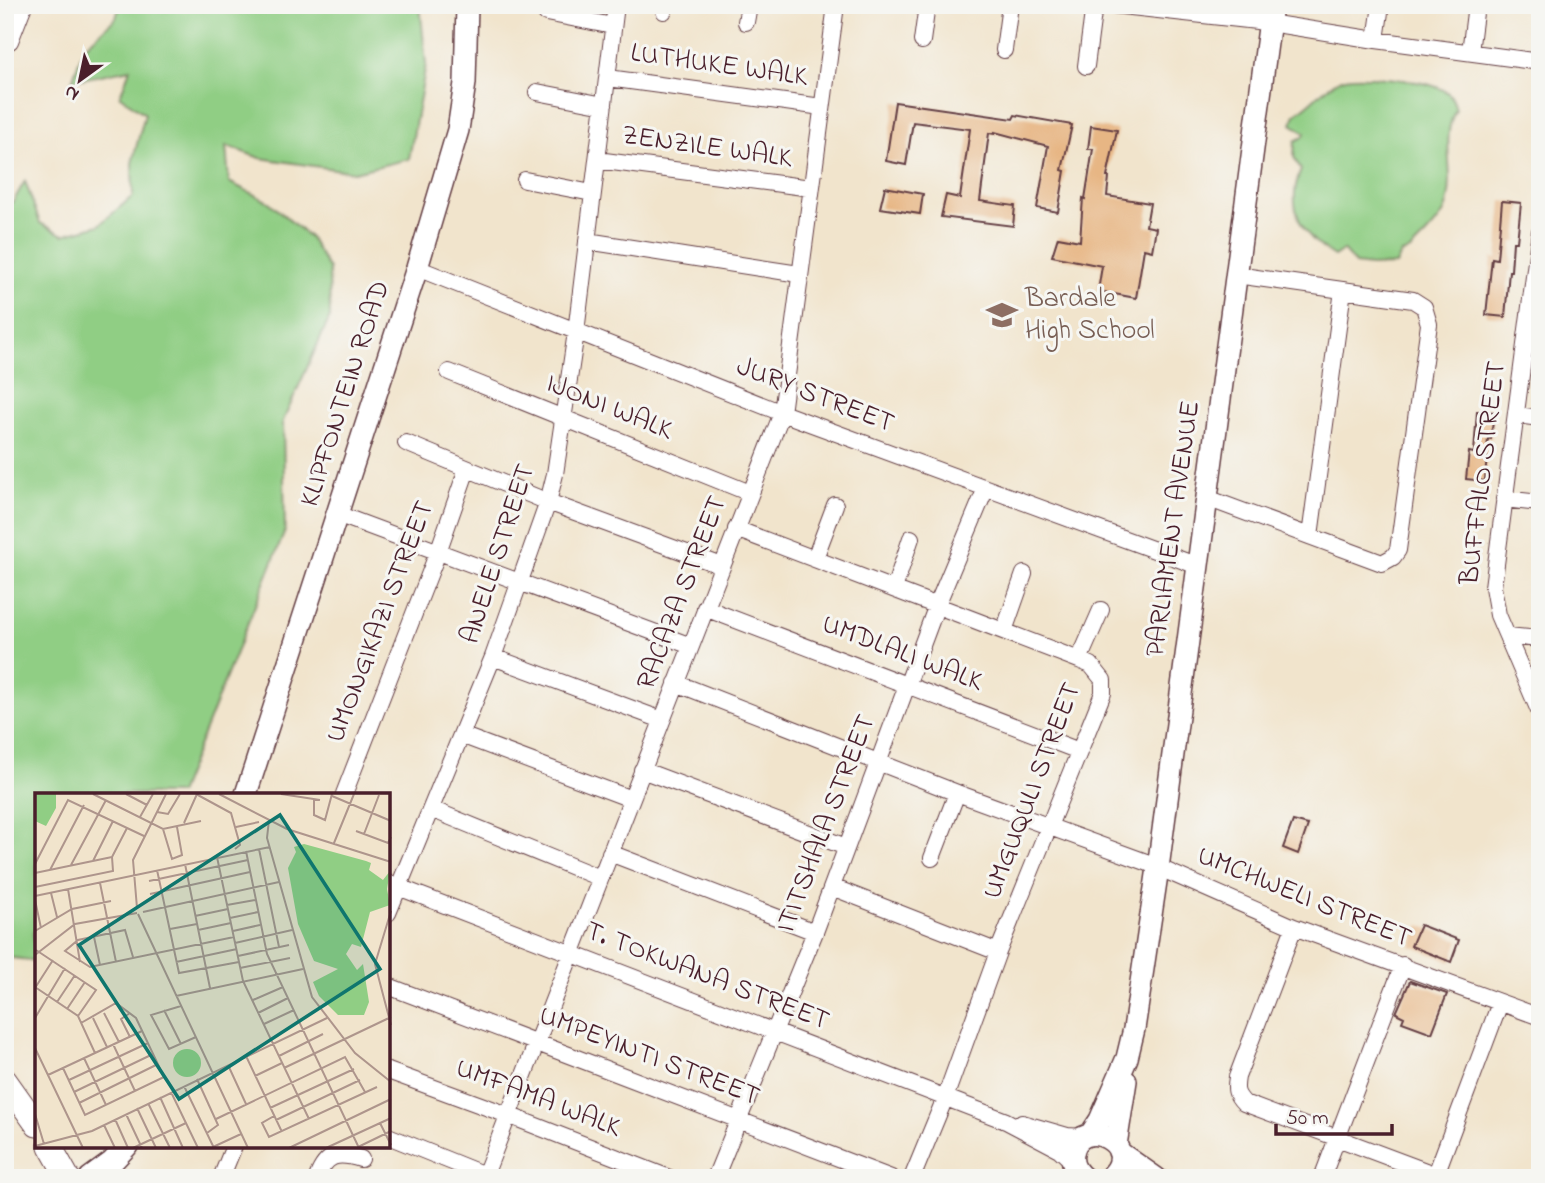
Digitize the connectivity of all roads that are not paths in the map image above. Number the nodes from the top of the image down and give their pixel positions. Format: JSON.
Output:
{"nodes":[{"id":1,"x":24,"y":5,"type":"edge"},
{"id":2,"x":467,"y":5,"type":"edge"},
{"id":3,"x":617,"y":5,"type":"edge"},
{"id":4,"x":749,"y":5,"type":"edge"},
{"id":5,"x":836,"y":5,"type":"edge"},
{"id":6,"x":927,"y":5,"type":"edge"},
{"id":7,"x":1010,"y":5,"type":"edge"},
{"id":8,"x":1094,"y":5,"type":"edge"},
{"id":9,"x":1113,"y":5,"type":"edge"},
{"id":10,"x":1381,"y":5,"type":"edge"},
{"id":11,"x":1476,"y":5,"type":"edge"},
{"id":12,"x":1161,"y":8,"type":"edge"},
{"id":13,"x":546,"y":13,"type":"dead end"},
{"id":14,"x":1271,"y":14,"type":"edge"},
{"id":15,"x":746,"y":22,"type":"dead end"},
{"id":16,"x":613,"y":26,"type":"junction"},
{"id":17,"x":1376,"y":40,"type":"junction"},
{"id":18,"x":922,"y":41,"type":"dead end"},
{"id":19,"x":5,"y":44,"type":"edge"},
{"id":20,"x":1003,"y":50,"type":"dead end"},
{"id":21,"x":1470,"y":52,"type":"junction"},
{"id":22,"x":1540,"y":62,"type":"edge"},
{"id":23,"x":1086,"y":66,"type":"dead end"},
{"id":24,"x":608,"y":78,"type":"junction"},
{"id":25,"x":537,"y":92,"type":"dead end"},
{"id":26,"x":604,"y":106,"type":"junction"},
{"id":27,"x":822,"y":107,"type":"junction"},
{"id":28,"x":597,"y":160,"type":"junction"},
{"id":29,"x":525,"y":180,"type":"dead end"},
{"id":30,"x":811,"y":188,"type":"junction"},
{"id":31,"x":592,"y":193,"type":"junction"},
{"id":32,"x":1540,"y":231,"type":"edge"},
{"id":33,"x":587,"y":241,"type":"junction"},
{"id":34,"x":1538,"y":260,"type":"edge"},
{"id":35,"x":417,"y":268,"type":"junction"},
{"id":36,"x":799,"y":274,"type":"junction"},
{"id":37,"x":1236,"y":275,"type":"junction"},
{"id":38,"x":1343,"y":290,"type":"junction"},
{"id":39,"x":576,"y":332,"type":"junction"},
{"id":40,"x":1534,"y":335,"type":"edge"},
{"id":41,"x":449,"y":372,"type":"dead end"},
{"id":42,"x":782,"y":413,"type":"junction"},
{"id":43,"x":1516,"y":415,"type":"junction"},
{"id":44,"x":562,"y":418,"type":"junction"},
{"id":45,"x":1540,"y":418,"type":"edge"},
{"id":46,"x":406,"y":443,"type":"dead end"},
{"id":47,"x":467,"y":469,"type":"junction"},
{"id":48,"x":986,"y":488,"type":"junction"},
{"id":49,"x":750,"y":493,"type":"junction"},
{"id":50,"x":1207,"y":498,"type":"junction"},
{"id":51,"x":1504,"y":499,"type":"junction"},
{"id":52,"x":548,"y":502,"type":"junction"},
{"id":53,"x":1540,"y":503,"type":"edge"},
{"id":54,"x":835,"y":505,"type":"dead end"},
{"id":55,"x":337,"y":514,"type":"junction"},
{"id":56,"x":736,"y":529,"type":"junction"},
{"id":57,"x":1310,"y":536,"type":"junction"},
{"id":58,"x":911,"y":538,"type":"dead end"},
{"id":59,"x":438,"y":552,"type":"junction"},
{"id":60,"x":815,"y":558,"type":"junction"},
{"id":61,"x":722,"y":566,"type":"junction"},
{"id":62,"x":1198,"y":566,"type":"junction"},
{"id":63,"x":1024,"y":574,"type":"dead end"},
{"id":64,"x":521,"y":581,"type":"junction"},
{"id":65,"x":894,"y":589,"type":"junction"},
{"id":66,"x":937,"y":605,"type":"junction"},
{"id":67,"x":705,"y":608,"type":"junction"},
{"id":68,"x":1101,"y":610,"type":"dead end"},
{"id":69,"x":1004,"y":631,"type":"junction"},
{"id":70,"x":1507,"y":636,"type":"junction"},
{"id":71,"x":1540,"y":639,"type":"edge"},
{"id":72,"x":691,"y":646,"type":"junction"},
{"id":73,"x":493,"y":657,"type":"junction"},
{"id":74,"x":1079,"y":660,"type":"junction"},
{"id":75,"x":676,"y":683,"type":"junction"},
{"id":76,"x":907,"y":684,"type":"junction"},
{"id":77,"x":1540,"y":713,"type":"edge"},
{"id":78,"x":662,"y":720,"type":"junction"},
{"id":79,"x":461,"y":735,"type":"junction"},
{"id":80,"x":1079,"y":751,"type":"junction"},
{"id":81,"x":878,"y":762,"type":"junction"},
{"id":82,"x":642,"y":770,"type":"junction"},
{"id":83,"x":246,"y":793,"type":"edge"},
{"id":84,"x":344,"y":793,"type":"edge"},
{"id":85,"x":957,"y":793,"type":"junction"},
{"id":86,"x":631,"y":799,"type":"junction"},
{"id":87,"x":431,"y":809,"type":"junction"},
{"id":88,"x":1049,"y":827,"type":"junction"},
{"id":89,"x":846,"y":847,"type":"junction"},
{"id":90,"x":610,"y":853,"type":"junction"},
{"id":91,"x":932,"y":858,"type":"dead end"},
{"id":92,"x":1158,"y":868,"type":"junction"},
{"id":93,"x":600,"y":878,"type":"junction"},
{"id":94,"x":394,"y":886,"type":"edge"},
{"id":95,"x":832,"y":887,"type":"junction"},
{"id":96,"x":390,"y":904,"type":"edge"},
{"id":97,"x":1294,"y":927,"type":"junction"},
{"id":98,"x":815,"y":932,"type":"junction"},
{"id":99,"x":998,"y":952,"type":"junction"},
{"id":100,"x":571,"y":954,"type":"junction"},
{"id":101,"x":1404,"y":965,"type":"junction"},
{"id":102,"x":390,"y":987,"type":"edge"},
{"id":103,"x":1500,"y":1003,"type":"junction"},
{"id":104,"x":1540,"y":1017,"type":"edge"},
{"id":105,"x":774,"y":1032,"type":"junction"},
{"id":106,"x":537,"y":1041,"type":"junction"},
{"id":107,"x":1127,"y":1058,"type":"junction"},
{"id":108,"x":390,"y":1072,"type":"edge"},
{"id":109,"x":5,"y":1080,"type":"edge"},
{"id":110,"x":945,"y":1098,"type":"junction"},
{"id":111,"x":508,"y":1115,"type":"junction"},
{"id":112,"x":738,"y":1119,"type":"junction"},
{"id":113,"x":1006,"y":1121,"type":"junction"},
{"id":114,"x":35,"y":1122,"type":"edge"},
{"id":115,"x":1087,"y":1136,"type":"junction"},
{"id":116,"x":390,"y":1137,"type":"edge"},
{"id":117,"x":1338,"y":1137,"type":"junction"},
{"id":118,"x":51,"y":1148,"type":"edge"},
{"id":119,"x":125,"y":1148,"type":"edge"},
{"id":120,"x":233,"y":1148,"type":"edge"},
{"id":121,"x":1118,"y":1148,"type":"junction"},
{"id":122,"x":361,"y":1159,"type":"dead end"},
{"id":123,"x":1077,"y":1172,"type":"edge"},
{"id":124,"x":488,"y":1176,"type":"edge"},
{"id":125,"x":1440,"y":1176,"type":"edge"},
{"id":126,"x":68,"y":1178,"type":"edge"},
{"id":127,"x":90,"y":1178,"type":"edge"},
{"id":128,"x":221,"y":1178,"type":"edge"},
{"id":129,"x":317,"y":1178,"type":"edge"},
{"id":130,"x":669,"y":1178,"type":"edge"},
{"id":131,"x":715,"y":1178,"type":"edge"},
{"id":132,"x":891,"y":1178,"type":"edge"},
{"id":133,"x":912,"y":1178,"type":"edge"},
{"id":134,"x":1109,"y":1178,"type":"edge"},
{"id":135,"x":1156,"y":1178,"type":"edge"},
{"id":136,"x":1322,"y":1178,"type":"edge"}],
"edges":[{"from":1,"to":19,"type":"street"},
{"from":2,"to":35,"type":"street","name":"KLIPFONTEIN ROAD"},
{"from":3,"to":16,"type":"street","name":"ANELE STREET"},
{"from":4,"to":15,"type":"street"},
{"from":5,"to":27,"type":"street","name":"RACAZA STREET"},
{"from":6,"to":18,"type":"street"},
{"from":7,"to":20,"type":"street"},
{"from":8,"to":23,"type":"street"},
{"from":9,"to":12,"type":"street"},
{"from":10,"to":17,"type":"street"},
{"from":11,"to":21,"type":"street"},
{"from":12,"to":14,"type":"street"},
{"from":13,"to":16,"type":"street"},
{"from":14,"to":17,"type":"street"},
{"from":14,"to":37,"type":"street","name":"PARLIAMENT AVENUE"},
{"from":16,"to":24,"type":"street","name":"ANELE STREET"},
{"from":17,"to":21,"type":"street"},
{"from":21,"to":22,"type":"street"},
{"from":24,"to":26,"type":"street","name":"ANELE STREET"},
{"from":24,"to":27,"type":"street","name":"LUTHUKE WALK"},
{"from":25,"to":26,"type":"street"},
{"from":26,"to":28,"type":"street","name":"ANELE STREET"},
{"from":27,"to":30,"type":"street","name":"RACAZA STREET"},
{"from":28,"to":30,"type":"street","name":"ZENZILE WALK"},
{"from":28,"to":31,"type":"street","name":"ANELE STREET"},
{"from":29,"to":31,"type":"street"},
{"from":30,"to":36,"type":"street","name":"RACAZA STREET"},
{"from":31,"to":33,"type":"street","name":"ANELE STREET"},
{"from":32,"to":34,"type":"street","name":"BUFFALO STREET"},
{"from":33,"to":36,"type":"street"},
{"from":33,"to":39,"type":"street","name":"ANELE STREET"},
{"from":34,"to":40,"type":"street","name":"BUFFALO STREET"},
{"from":35,"to":39,"type":"street","name":"JURY STREET"},
{"from":35,"to":55,"type":"street","name":"KLIPFONTEIN ROAD"},
{"from":36,"to":42,"type":"street","name":"RACAZA STREET"},
{"from":37,"to":38,"type":"street"},
{"from":37,"to":50,"type":"street","name":"PARLIAMENT AVENUE"},
{"from":38,"to":57,"type":"street"},
{"from":38,"to":57,"type":"street"},
{"from":39,"to":42,"type":"street","name":"JURY STREET"},
{"from":39,"to":44,"type":"street","name":"ANELE STREET"},
{"from":40,"to":43,"type":"street","name":"BUFFALO STREET"},
{"from":41,"to":44,"type":"street","name":"IJONI WALK"},
{"from":42,"to":48,"type":"street","name":"JURY STREET"},
{"from":42,"to":49,"type":"street","name":"RACAZA STREET"},
{"from":43,"to":45,"type":"street"},
{"from":43,"to":51,"type":"street","name":"BUFFALO STREET"},
{"from":44,"to":49,"type":"street","name":"IJONI WALK"},
{"from":44,"to":52,"type":"street","name":"ANELE STREET"},
{"from":46,"to":47,"type":"street"},
{"from":47,"to":52,"type":"street"},
{"from":47,"to":59,"type":"street","name":"UMONGIKAZI STREET"},
{"from":48,"to":62,"type":"street","name":"JURY STREET"},
{"from":48,"to":66,"type":"street","name":"ITITSHALA STREET"},
{"from":49,"to":56,"type":"street","name":"RACAZA STREET"},
{"from":50,"to":57,"type":"street"},
{"from":50,"to":62,"type":"street","name":"PARLIAMENT AVENUE"},
{"from":51,"to":53,"type":"street"},
{"from":51,"to":70,"type":"street","name":"BUFFALO STREET"},
{"from":52,"to":61,"type":"street"},
{"from":52,"to":64,"type":"street","name":"ANELE STREET"},
{"from":54,"to":60,"type":"street"},
{"from":55,"to":59,"type":"street"},
{"from":55,"to":83,"type":"street","name":"KLIPFONTEIN ROAD"},
{"from":56,"to":60,"type":"street","name":"UMGUQULI STREET"},
{"from":56,"to":61,"type":"street","name":"RACAZA STREET"},
{"from":58,"to":65,"type":"street"},
{"from":59,"to":64,"type":"street"},
{"from":59,"to":84,"type":"street","name":"UMONGIKAZI STREET"},
{"from":60,"to":65,"type":"street","name":"UMGUQULI STREET"},
{"from":61,"to":67,"type":"street","name":"RACAZA STREET"},
{"from":62,"to":92,"type":"street","name":"PARLIAMENT AVENUE"},
{"from":63,"to":69,"type":"street"},
{"from":64,"to":72,"type":"street"},
{"from":64,"to":73,"type":"street","name":"ANELE STREET"},
{"from":65,"to":66,"type":"street","name":"UMGUQULI STREET"},
{"from":66,"to":69,"type":"street","name":"UMGUQULI STREET"},
{"from":66,"to":76,"type":"street","name":"ITITSHALA STREET"},
{"from":67,"to":72,"type":"street","name":"RACAZA STREET"},
{"from":67,"to":76,"type":"street","name":"UMDLALI WALK"},
{"from":68,"to":74,"type":"street"},
{"from":69,"to":74,"type":"street","name":"UMGUQULI STREET"},
{"from":70,"to":71,"type":"street"},
{"from":70,"to":77,"type":"street","name":"BUFFALO STREET"},
{"from":72,"to":75,"type":"street","name":"RACAZA STREET"},
{"from":73,"to":78,"type":"street"},
{"from":73,"to":79,"type":"street","name":"ANELE STREET"},
{"from":74,"to":80,"type":"street","name":"UMGUQULI STREET"},
{"from":75,"to":78,"type":"street","name":"RACAZA STREET"},
{"from":75,"to":81,"type":"street","name":"UMCHWELI STREET"},
{"from":76,"to":80,"type":"street","name":"UMDLALI WALK"},
{"from":76,"to":81,"type":"street","name":"ITITSHALA STREET"},
{"from":78,"to":82,"type":"street","name":"RACAZA STREET"},
{"from":79,"to":86,"type":"street"},
{"from":79,"to":87,"type":"street","name":"ANELE STREET"},
{"from":80,"to":88,"type":"street","name":"UMGUQULI STREET"},
{"from":81,"to":85,"type":"street","name":"UMCHWELI STREET"},
{"from":81,"to":89,"type":"street","name":"ITITSHALA STREET"},
{"from":82,"to":86,"type":"street","name":"RACAZA STREET"},
{"from":82,"to":89,"type":"street"},
{"from":85,"to":88,"type":"street","name":"UMCHWELI STREET"},
{"from":85,"to":91,"type":"street"},
{"from":86,"to":90,"type":"street","name":"RACAZA STREET"},
{"from":87,"to":93,"type":"street"},
{"from":87,"to":94,"type":"street","name":"ANELE STREET"},
{"from":88,"to":92,"type":"street","name":"UMCHWELI STREET"},
{"from":88,"to":99,"type":"street","name":"UMGUQULI STREET"},
{"from":89,"to":95,"type":"street","name":"ITITSHALA STREET"},
{"from":90,"to":93,"type":"street","name":"RACAZA STREET"},
{"from":90,"to":98,"type":"street"},
{"from":92,"to":97,"type":"street","name":"UMCHWELI STREET"},
{"from":92,"to":107,"type":"street","name":"PARLIAMENT AVENUE"},
{"from":93,"to":100,"type":"street","name":"RACAZA STREET"},
{"from":94,"to":96,"type":"street","name":"ANELE STREET"},
{"from":94,"to":100,"type":"street","name":"T. TOKWANA STREET"},
{"from":95,"to":98,"type":"street","name":"ITITSHALA STREET"},
{"from":95,"to":99,"type":"street"},
{"from":97,"to":101,"type":"street","name":"UMCHWELI STREET"},
{"from":97,"to":117,"type":"street"},
{"from":98,"to":105,"type":"street","name":"ITITSHALA STREET"},
{"from":99,"to":110,"type":"street","name":"UMGUQULI STREET"},
{"from":100,"to":105,"type":"street","name":"T. TOKWANA STREET"},
{"from":100,"to":106,"type":"street","name":"RACAZA STREET"},
{"from":101,"to":103,"type":"street","name":"UMCHWELI STREET"},
{"from":101,"to":117,"type":"street"},
{"from":102,"to":106,"type":"street","name":"UMPEYINTI STREET"},
{"from":103,"to":104,"type":"street","name":"UMCHWELI STREET"},
{"from":103,"to":125,"type":"street"},
{"from":105,"to":110,"type":"street","name":"T. TOKWANA STREET"},
{"from":105,"to":112,"type":"street","name":"ITITSHALA STREET"},
{"from":106,"to":111,"type":"street","name":"RACAZA STREET"},
{"from":106,"to":112,"type":"street","name":"UMPEYINTI STREET"},
{"from":107,"to":115,"type":"street","name":"PARLIAMENT AVENUE"},
{"from":107,"to":121,"type":"street","name":"PARLIAMENT AVENUE"},
{"from":108,"to":111,"type":"street","name":"UMFAMA WALK"},
{"from":109,"to":114,"type":"main road"},
{"from":110,"to":113,"type":"street","name":"T. TOKWANA STREET"},
{"from":110,"to":133,"type":"street","name":"UMGUQULI STREET"},
{"from":111,"to":124,"type":"street","name":"RACAZA STREET"},
{"from":111,"to":130,"type":"street","name":"UMFAMA WALK"},
{"from":112,"to":131,"type":"street","name":"ITITSHALA STREET"},
{"from":112,"to":132,"type":"street","name":"UMPEYINTI STREET"},
{"from":113,"to":115,"type":"street","name":"T. TOKWANA STREET"},
{"from":113,"to":123,"type":"street","name":"T. TOKWANA STREET"},
{"from":115,"to":121,"type":"street"},
{"from":115,"to":123,"type":"street","name":"PARLIAMENT AVENUE"},
{"from":116,"to":124,"type":"street"},
{"from":117,"to":125,"type":"street"},
{"from":117,"to":136,"type":"street"},
{"from":118,"to":126,"type":"main road"},
{"from":119,"to":127,"type":"street"},
{"from":120,"to":128,"type":"street"},
{"from":121,"to":134,"type":"street","name":"PARLIAMENT AVENUE"},
{"from":121,"to":135,"type":"street"},
{"from":122,"to":129,"type":"street"}]}
